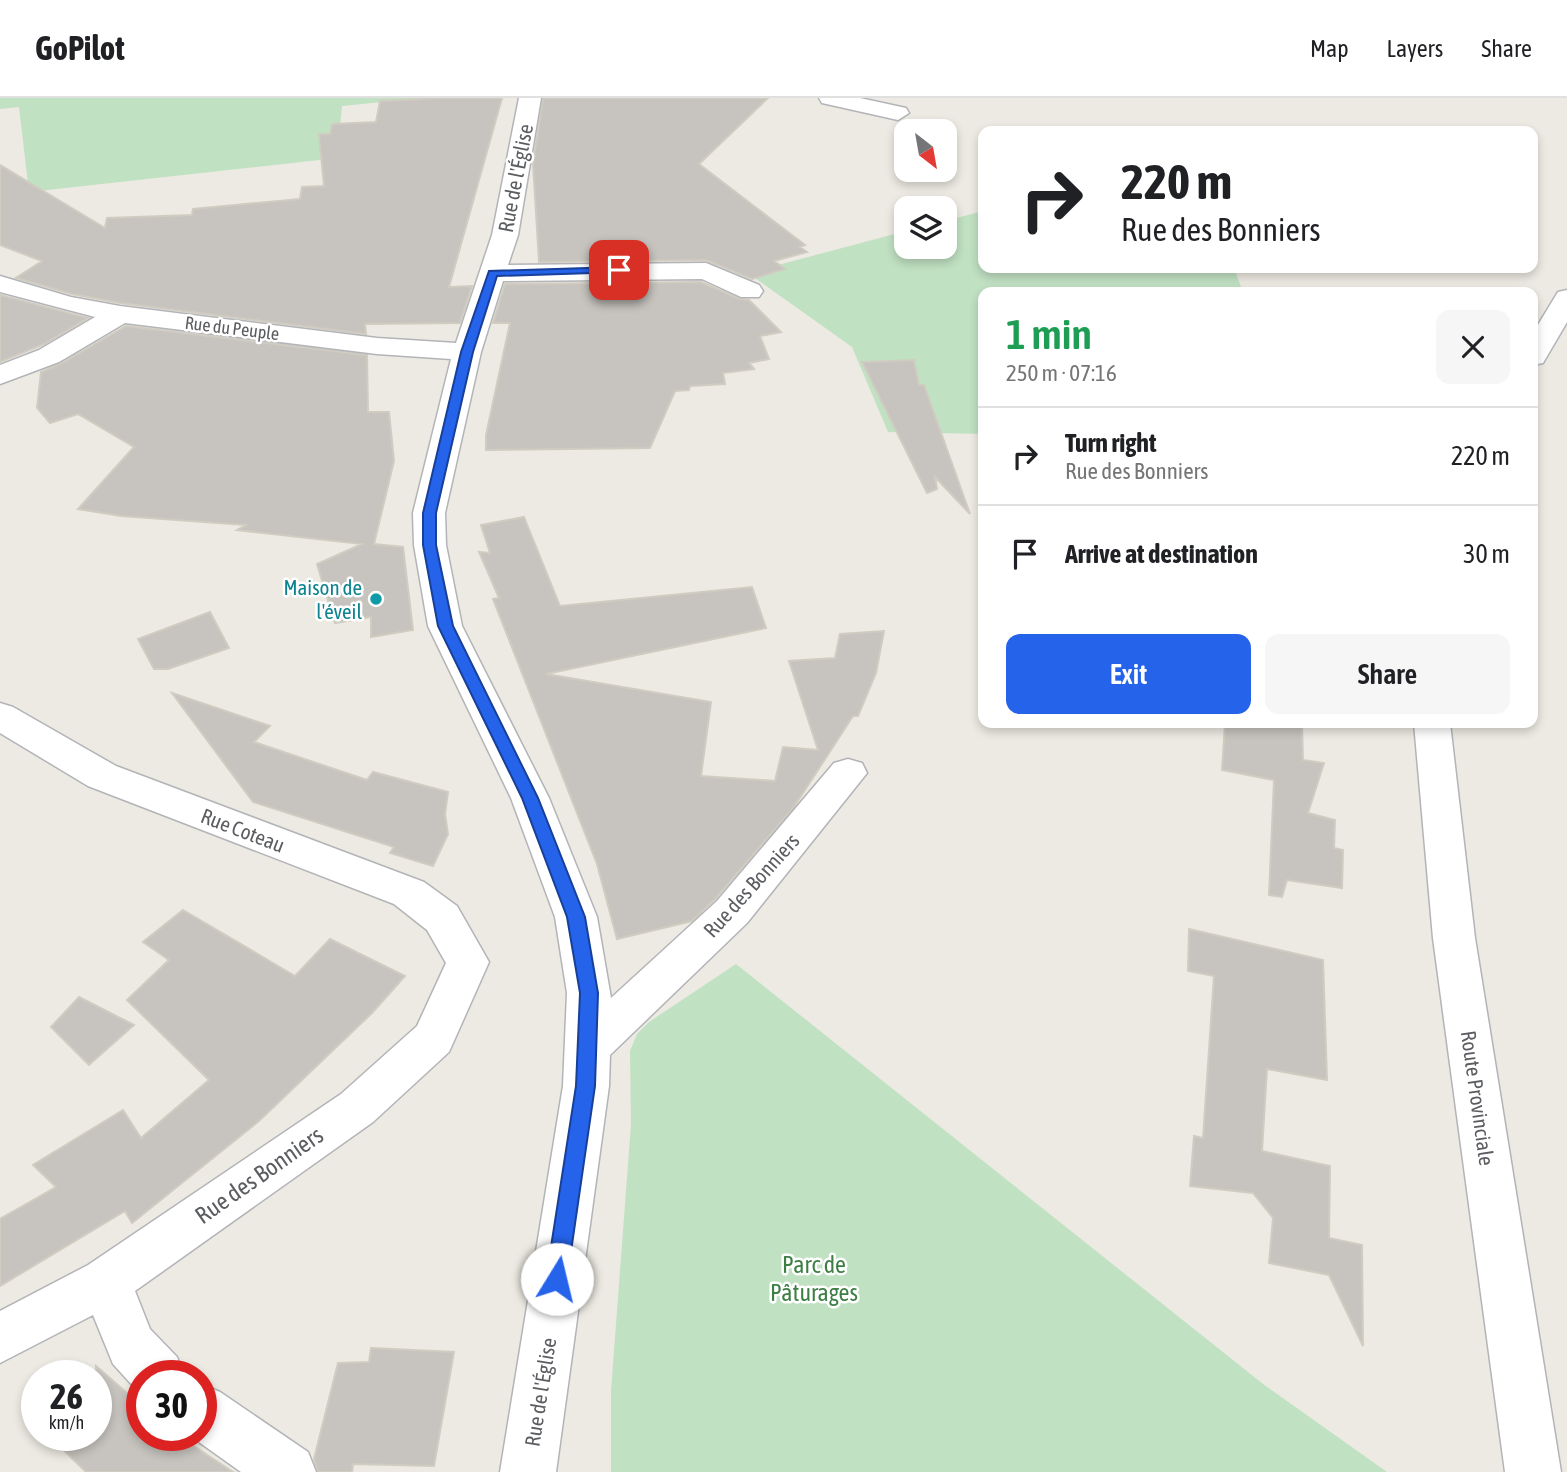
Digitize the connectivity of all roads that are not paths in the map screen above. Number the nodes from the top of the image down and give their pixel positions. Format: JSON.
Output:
{"nodes":[{"id":1,"x":530,"y":98,"type":"edge"},
{"id":2,"x":830,"y":98,"type":"edge"},
{"id":3,"x":898,"y":113,"type":"dead end"},
{"id":4,"x":493,"y":273,"type":"junction"},
{"id":5,"x":0,"y":284,"type":"edge"},
{"id":6,"x":750,"y":291,"type":"dead end"},
{"id":7,"x":1567,"y":298,"type":"edge"},
{"id":8,"x":120,"y":314,"type":"junction"},
{"id":9,"x":1538,"y":348,"type":"edge"},
{"id":10,"x":467,"y":352,"type":"junction"},
{"id":11,"x":0,"y":375,"type":"edge"},
{"id":12,"x":0,"y":716,"type":"edge"},
{"id":13,"x":1433,"y":728,"type":"edge"},
{"id":14,"x":848,"y":773,"type":"dead end"},
{"id":15,"x":468,"y":962,"type":"joint"},
{"id":16,"x":587,"y":1048,"type":"junction"},
{"id":17,"x":106,"y":1282,"type":"junction"},
{"id":18,"x":21,"y":1328,"type":"edge"},
{"id":19,"x":144,"y":1360,"type":"edge"},
{"id":20,"x":217,"y":1422,"type":"edge"},
{"id":21,"x":288,"y":1472,"type":"edge"},
{"id":22,"x":527,"y":1472,"type":"edge"},
{"id":23,"x":1534,"y":1472,"type":"edge"}],
"edges":[{"from":1,"to":4,"type":"street","name":"Rue de l'Église"},
{"from":2,"to":3,"type":"street"},
{"from":4,"to":6,"type":"street"},
{"from":4,"to":10,"type":"street","name":"Rue de l'Église"},
{"from":5,"to":8,"type":"street","name":"Rue du Peuple"},
{"from":7,"to":9,"type":"street"},
{"from":8,"to":10,"type":"street","name":"Rue du Peuple"},
{"from":8,"to":11,"type":"street"},
{"from":10,"to":16,"type":"street","name":"Rue de l'Église"},
{"from":12,"to":15,"type":"street","name":"Rue Coteau"},
{"from":13,"to":23,"type":"street","name":"Route Provinciale"},
{"from":14,"to":16,"type":"street","name":"Rue des Bonniers"},
{"from":15,"to":17,"type":"street","name":"Rue des Bonniers"},
{"from":16,"to":22,"type":"street","name":"Rue de l'Église"},
{"from":17,"to":18,"type":"street","name":"Rue des Bonniers"},
{"from":17,"to":19,"type":"street"},
{"from":20,"to":21,"type":"street"}]}
